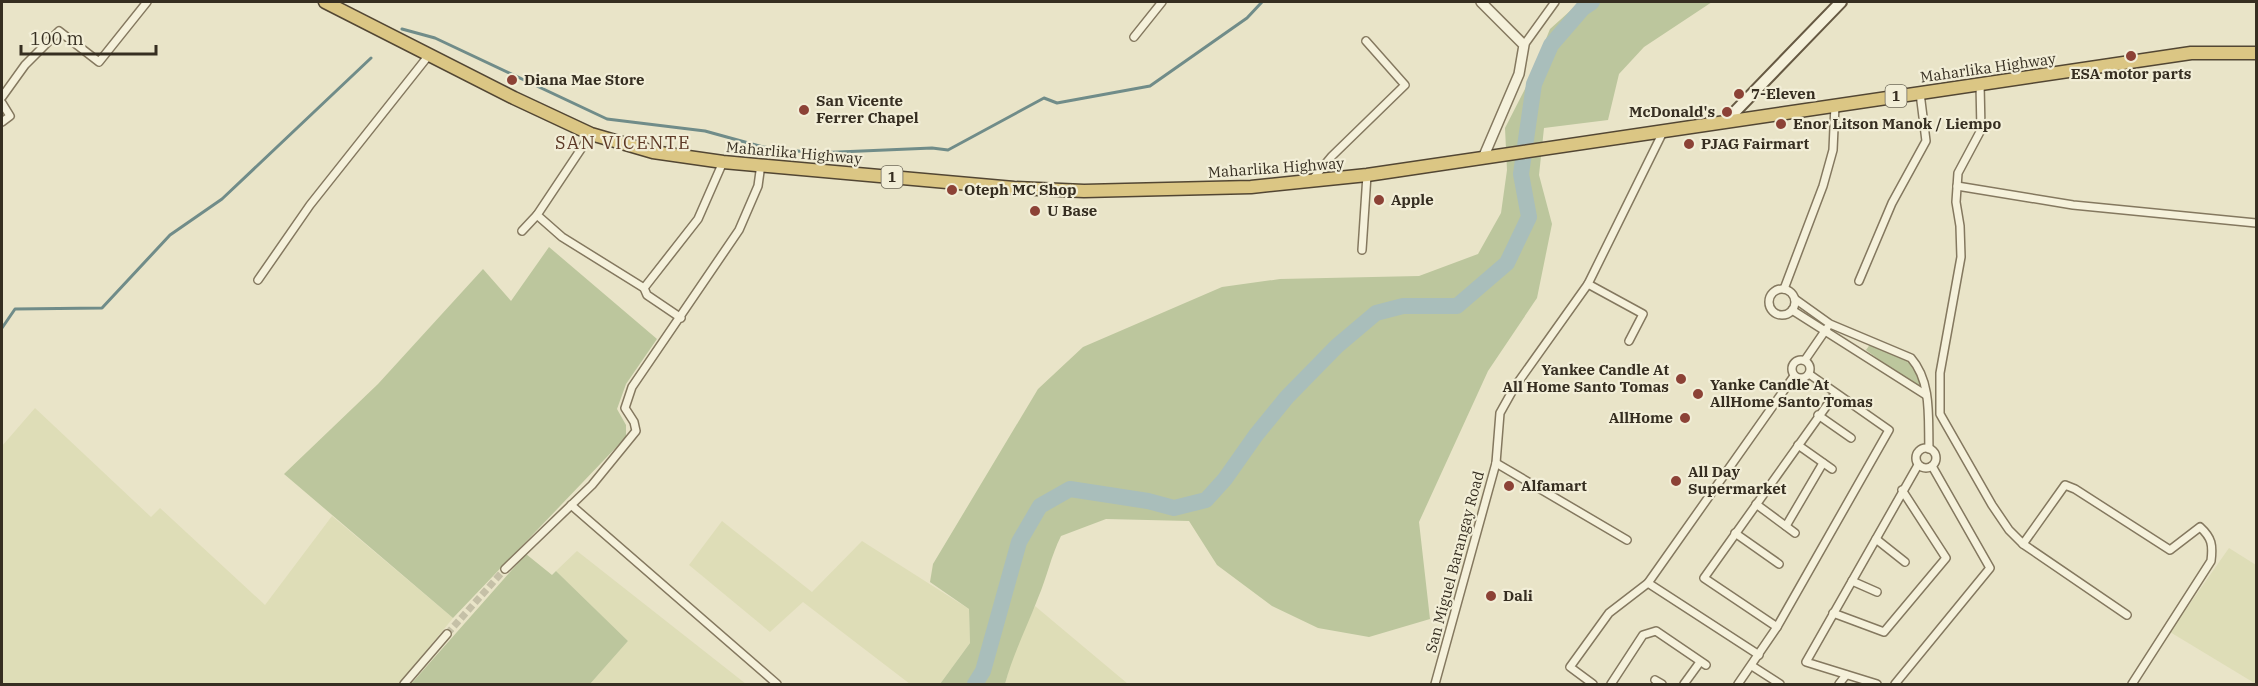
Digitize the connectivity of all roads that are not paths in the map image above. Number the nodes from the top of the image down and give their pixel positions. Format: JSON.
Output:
{"nodes":[{"id":1,"x":147,"y":2,"type":"edge"},
{"id":2,"x":325,"y":2,"type":"edge"},
{"id":3,"x":1162,"y":2,"type":"edge"},
{"id":4,"x":1481,"y":2,"type":"edge"},
{"id":5,"x":1555,"y":2,"type":"edge"},
{"id":6,"x":1841,"y":2,"type":"edge"},
{"id":7,"x":1134,"y":37,"type":"dead end"},
{"id":8,"x":1366,"y":41,"type":"dead end"},
{"id":9,"x":1524,"y":45,"type":"junction"},
{"id":10,"x":2256,"y":53,"type":"edge"},
{"id":11,"x":429,"y":55,"type":"junction"},
{"id":12,"x":1980,"y":84,"type":"junction"},
{"id":13,"x":1920,"y":93,"type":"junction"},
{"id":14,"x":2,"y":97,"type":"edge"},
{"id":15,"x":2,"y":103,"type":"edge"},
{"id":16,"x":1835,"y":105,"type":"junction"},
{"id":17,"x":2,"y":122,"type":"edge"},
{"id":18,"x":1725,"y":122,"type":"junction"},
{"id":19,"x":1663,"y":132,"type":"junction"},
{"id":20,"x":591,"y":134,"type":"junction"},
{"id":21,"x":1487,"y":157,"type":"junction"},
{"id":22,"x":723,"y":162,"type":"junction"},
{"id":23,"x":761,"y":164,"type":"junction"},
{"id":24,"x":1366,"y":176,"type":"junction"},
{"id":25,"x":1311,"y":181,"type":"junction"},
{"id":26,"x":1957,"y":186,"type":"junction"},
{"id":27,"x":537,"y":215,"type":"junction"},
{"id":28,"x":2256,"y":223,"type":"edge"},
{"id":29,"x":522,"y":231,"type":"dead end"},
{"id":30,"x":1362,"y":250,"type":"dead end"},
{"id":31,"x":258,"y":280,"type":"dead end"},
{"id":32,"x":1859,"y":281,"type":"dead end"},
{"id":33,"x":1588,"y":284,"type":"junction"},
{"id":34,"x":645,"y":288,"type":"junction"},
{"id":35,"x":1784,"y":289,"type":"junction"},
{"id":36,"x":1795,"y":299,"type":"junction"},
{"id":37,"x":1792,"y":310,"type":"junction"},
{"id":38,"x":681,"y":318,"type":"junction"},
{"id":39,"x":1830,"y":324,"type":"junction"},
{"id":40,"x":1825,"y":331,"type":"junction"},
{"id":41,"x":1629,"y":341,"type":"dead end"},
{"id":42,"x":1805,"y":360,"type":"junction"},
{"id":43,"x":1809,"y":374,"type":"junction"},
{"id":44,"x":1794,"y":376,"type":"junction"},
{"id":45,"x":1835,"y":394,"type":"junction"},
{"id":46,"x":1926,"y":395,"type":"junction"},
{"id":47,"x":1818,"y":415,"type":"junction"},
{"id":48,"x":1851,"y":438,"type":"dead end"},
{"id":49,"x":1798,"y":445,"type":"junction"},
{"id":50,"x":1929,"y":449,"type":"junction"},
{"id":51,"x":1496,"y":463,"type":"junction"},
{"id":52,"x":1823,"y":463,"type":"junction"},
{"id":53,"x":1918,"y":465,"type":"junction"},
{"id":54,"x":1932,"y":466,"type":"junction"},
{"id":55,"x":1832,"y":470,"type":"dead end"},
{"id":56,"x":1902,"y":490,"type":"junction"},
{"id":57,"x":1756,"y":504,"type":"junction"},
{"id":58,"x":571,"y":505,"type":"junction"},
{"id":59,"x":1786,"y":526,"type":"junction"},
{"id":60,"x":1735,"y":533,"type":"junction"},
{"id":61,"x":1795,"y":533,"type":"dead end"},
{"id":62,"x":1876,"y":539,"type":"junction"},
{"id":63,"x":1627,"y":540,"type":"dead end"},
{"id":64,"x":2023,"y":543,"type":"junction"},
{"id":65,"x":1905,"y":562,"type":"dead end"},
{"id":66,"x":1779,"y":564,"type":"dead end"},
{"id":67,"x":505,"y":569,"type":"tunnel mouth"},
{"id":68,"x":1852,"y":582,"type":"junction"},
{"id":69,"x":1648,"y":583,"type":"junction"},
{"id":70,"x":1877,"y":592,"type":"dead end"},
{"id":71,"x":1833,"y":613,"type":"junction"},
{"id":72,"x":2127,"y":615,"type":"dead end"},
{"id":73,"x":1777,"y":627,"type":"junction"},
{"id":74,"x":447,"y":634,"type":"tunnel mouth"},
{"id":75,"x":1759,"y":655,"type":"junction"},
{"id":76,"x":1752,"y":666,"type":"junction"},
{"id":77,"x":1846,"y":675,"type":"junction"},
{"id":78,"x":1655,"y":680,"type":"dead end"},
{"id":79,"x":404,"y":684,"type":"edge"},
{"id":80,"x":777,"y":684,"type":"edge"},
{"id":81,"x":1435,"y":684,"type":"edge"},
{"id":82,"x":1593,"y":684,"type":"edge"},
{"id":83,"x":1611,"y":684,"type":"edge"},
{"id":84,"x":1662,"y":684,"type":"edge"},
{"id":85,"x":1684,"y":684,"type":"edge"},
{"id":86,"x":1738,"y":684,"type":"edge"},
{"id":87,"x":1780,"y":684,"type":"edge"},
{"id":88,"x":1839,"y":684,"type":"edge"},
{"id":89,"x":1877,"y":684,"type":"edge"},
{"id":90,"x":1895,"y":684,"type":"edge"},
{"id":91,"x":2132,"y":684,"type":"edge"}],
"edges":[{"from":1,"to":14,"type":"street"},
{"from":2,"to":11,"type":"highway","name":"Maharlika Highway","number":"1"},
{"from":3,"to":7,"type":"street"},
{"from":4,"to":9,"type":"street"},
{"from":5,"to":9,"type":"street"},
{"from":6,"to":18,"type":"main road"},
{"from":8,"to":25,"type":"street"},
{"from":9,"to":21,"type":"street"},
{"from":10,"to":12,"type":"highway","name":"Maharlika Highway","number":"1"},
{"from":11,"to":20,"type":"highway","name":"Maharlika Highway","number":"1"},
{"from":11,"to":31,"type":"street"},
{"from":12,"to":13,"type":"highway","name":"Maharlika Highway","number":"1"},
{"from":12,"to":26,"type":"street"},
{"from":13,"to":16,"type":"highway","name":"Maharlika Highway","number":"1"},
{"from":13,"to":32,"type":"street"},
{"from":15,"to":17,"type":"street"},
{"from":16,"to":18,"type":"highway","name":"Maharlika Highway","number":"1"},
{"from":16,"to":35,"type":"street"},
{"from":18,"to":19,"type":"highway","name":"Maharlika Highway","number":"1"},
{"from":19,"to":21,"type":"highway","name":"Maharlika Highway","number":"1"},
{"from":19,"to":33,"type":"street","name":"San Miguel Barangay Road"},
{"from":20,"to":22,"type":"highway","name":"Maharlika Highway","number":"1"},
{"from":20,"to":27,"type":"street"},
{"from":21,"to":24,"type":"highway","name":"Maharlika Highway","number":"1"},
{"from":22,"to":23,"type":"highway","name":"Maharlika Highway","number":"1"},
{"from":22,"to":34,"type":"street"},
{"from":23,"to":25,"type":"highway","name":"Maharlika Highway","number":"1"},
{"from":23,"to":38,"type":"street"},
{"from":24,"to":25,"type":"highway","name":"Maharlika Highway","number":"1"},
{"from":24,"to":30,"type":"street"},
{"from":26,"to":28,"type":"street"},
{"from":26,"to":64,"type":"street"},
{"from":27,"to":29,"type":"street"},
{"from":27,"to":34,"type":"street"},
{"from":33,"to":41,"type":"street"},
{"from":33,"to":51,"type":"street","name":"San Miguel Barangay Road"},
{"from":34,"to":38,"type":"street"},
{"from":35,"to":36,"type":"street"},
{"from":35,"to":37,"type":"street"},
{"from":36,"to":37,"type":"street"},
{"from":36,"to":39,"type":"street"},
{"from":37,"to":40,"type":"street"},
{"from":38,"to":58,"type":"street"},
{"from":39,"to":40,"type":"street"},
{"from":39,"to":46,"type":"street"},
{"from":40,"to":42,"type":"street"},
{"from":40,"to":46,"type":"street"},
{"from":42,"to":43,"type":"street"},
{"from":42,"to":44,"type":"street"},
{"from":43,"to":44,"type":"street"},
{"from":43,"to":45,"type":"street"},
{"from":44,"to":69,"type":"street"},
{"from":45,"to":47,"type":"street"},
{"from":45,"to":73,"type":"street"},
{"from":46,"to":50,"type":"street"},
{"from":47,"to":48,"type":"street"},
{"from":47,"to":49,"type":"street"},
{"from":49,"to":52,"type":"street"},
{"from":49,"to":57,"type":"street"},
{"from":50,"to":53,"type":"street"},
{"from":50,"to":54,"type":"street"},
{"from":51,"to":63,"type":"street"},
{"from":51,"to":81,"type":"street","name":"San Miguel Barangay Road"},
{"from":52,"to":55,"type":"street"},
{"from":52,"to":59,"type":"street"},
{"from":53,"to":54,"type":"street"},
{"from":53,"to":56,"type":"street"},
{"from":54,"to":90,"type":"street"},
{"from":56,"to":62,"type":"street"},
{"from":56,"to":71,"type":"street"},
{"from":57,"to":59,"type":"street"},
{"from":57,"to":60,"type":"street"},
{"from":58,"to":67,"type":"street"},
{"from":58,"to":80,"type":"street"},
{"from":59,"to":61,"type":"street"},
{"from":60,"to":66,"type":"street"},
{"from":60,"to":73,"type":"street"},
{"from":62,"to":65,"type":"street"},
{"from":62,"to":68,"type":"street"},
{"from":64,"to":72,"type":"street"},
{"from":64,"to":91,"type":"street"},
{"from":68,"to":70,"type":"street"},
{"from":68,"to":71,"type":"street"},
{"from":69,"to":75,"type":"street"},
{"from":69,"to":82,"type":"street"},
{"from":71,"to":77,"type":"street"},
{"from":73,"to":75,"type":"street"},
{"from":74,"to":79,"type":"street"},
{"from":75,"to":76,"type":"street"},
{"from":76,"to":86,"type":"street"},
{"from":76,"to":87,"type":"street"},
{"from":77,"to":88,"type":"street"},
{"from":77,"to":89,"type":"street"},
{"from":78,"to":84,"type":"street"},
{"from":83,"to":85,"type":"street"}]}
